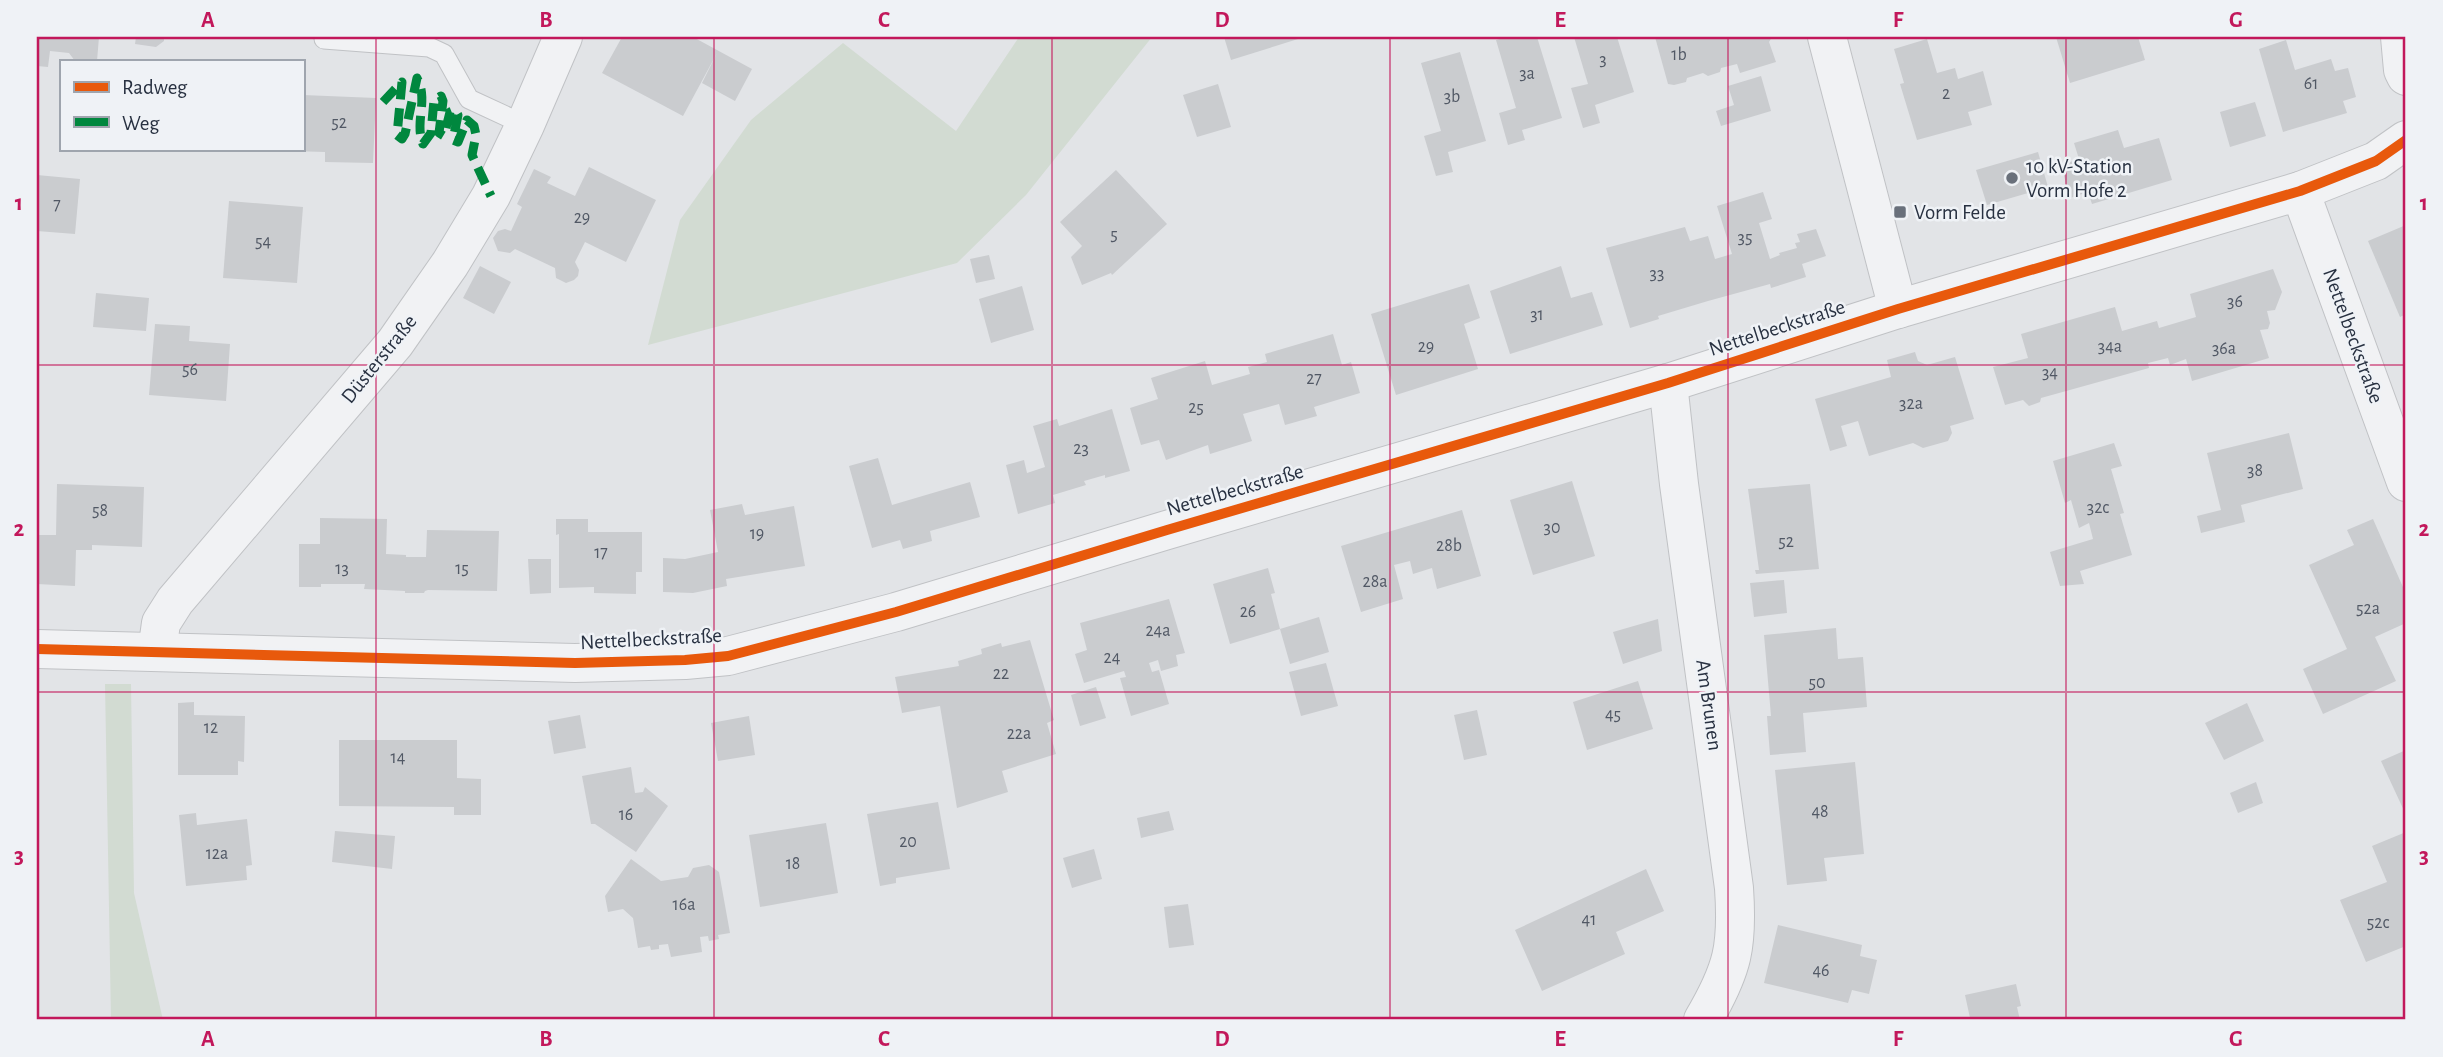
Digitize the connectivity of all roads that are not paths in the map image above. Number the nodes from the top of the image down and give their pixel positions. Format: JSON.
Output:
{"nodes":[{"id":1,"x":563,"y":37,"type":"edge"},
{"id":2,"x":1827,"y":37,"type":"edge"},
{"id":3,"x":2400,"y":37,"type":"edge"},
{"id":4,"x":324,"y":39,"type":"dead end"},
{"id":5,"x":2406,"y":76,"type":"edge"},
{"id":6,"x":525,"y":125,"type":"junction"},
{"id":7,"x":2406,"y":140,"type":"edge"},
{"id":8,"x":2300,"y":191,"type":"junction"},
{"id":9,"x":1898,"y":309,"type":"junction"},
{"id":10,"x":1668,"y":383,"type":"junction"},
{"id":11,"x":2406,"y":482,"type":"edge"},
{"id":12,"x":37,"y":649,"type":"edge"},
{"id":13,"x":157,"y":652,"type":"junction"},
{"id":14,"x":1703,"y":1020,"type":"edge"}],
"edges":[{"from":1,"to":6,"type":"street","name":"Düsterstraße"},
{"from":2,"to":9,"type":"street"},
{"from":3,"to":5,"type":"street"},
{"from":4,"to":6,"type":"lane"},
{"from":6,"to":13,"type":"street","name":"Düsterstraße"},
{"from":7,"to":8,"type":"street","name":"Nettelbeckstraße"},
{"from":8,"to":9,"type":"street","name":"Nettelbeckstraße"},
{"from":8,"to":11,"type":"street","name":"Nettelbeckstraße"},
{"from":9,"to":10,"type":"street","name":"Nettelbeckstraße"},
{"from":10,"to":13,"type":"street","name":"Nettelbeckstraße"},
{"from":10,"to":14,"type":"street","name":"Am Brunen"},
{"from":12,"to":13,"type":"street","name":"Nettelbeckstraße"}]}
